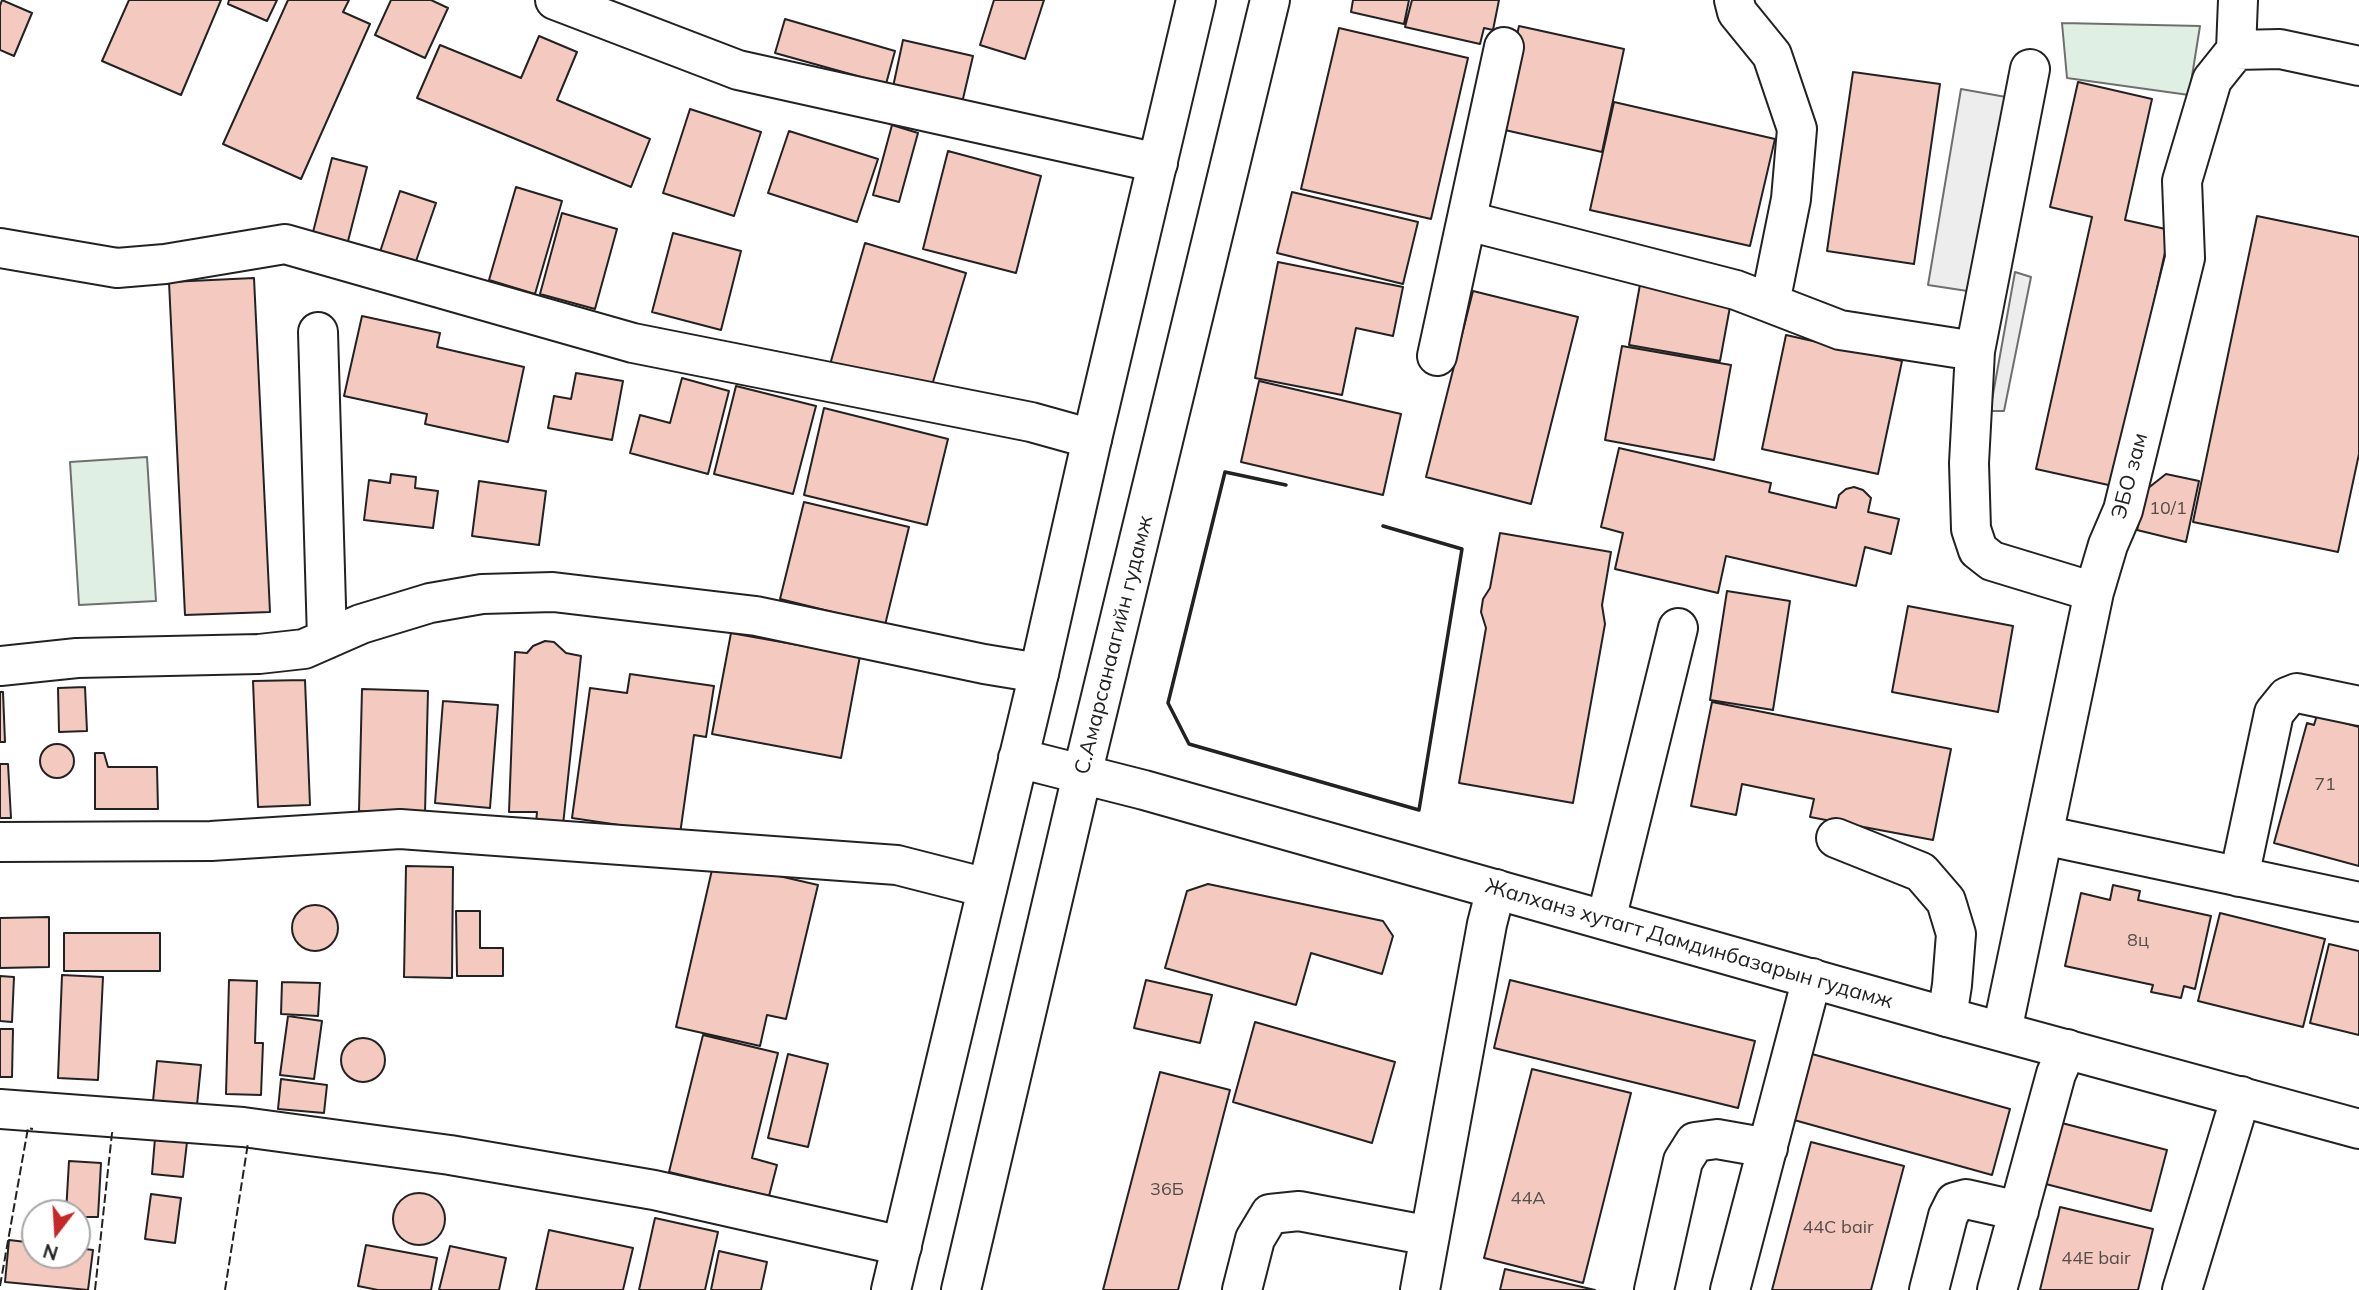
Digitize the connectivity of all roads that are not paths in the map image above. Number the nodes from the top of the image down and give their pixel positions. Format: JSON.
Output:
{"nodes":[{"id":1,"x":555,"y":0,"type":"edge"},
{"id":2,"x":1196,"y":0,"type":"edge"},
{"id":3,"x":1270,"y":0,"type":"edge"},
{"id":4,"x":1734,"y":0,"type":"edge"},
{"id":5,"x":2238,"y":0,"type":"edge"},
{"id":6,"x":1504,"y":47,"type":"dead end"},
{"id":7,"x":2236,"y":50,"type":"junction"},
{"id":8,"x":2359,"y":66,"type":"edge"},
{"id":9,"x":2030,"y":69,"type":"dead end"},
{"id":10,"x":1158,"y":163,"type":"junction"},
{"id":11,"x":1468,"y":220,"type":"junction"},
{"id":12,"x":0,"y":248,"type":"edge"},
{"id":13,"x":1770,"y":303,"type":"junction"},
{"id":14,"x":318,"y":332,"type":"dead end"},
{"id":15,"x":1975,"y":351,"type":"junction"},
{"id":16,"x":1437,"y":356,"type":"dead end"},
{"id":17,"x":1092,"y":439,"type":"junction"},
{"id":18,"x":2094,"y":592,"type":"junction"},
{"id":19,"x":1678,"y":628,"type":"dead end"},
{"id":20,"x":327,"y":639,"type":"junction"},
{"id":21,"x":0,"y":666,"type":"edge"},
{"id":22,"x":1039,"y":673,"type":"junction"},
{"id":23,"x":2359,"y":706,"type":"edge"},
{"id":24,"x":1018,"y":758,"type":"junction"},
{"id":25,"x":1082,"y":775,"type":"junction"},
{"id":26,"x":2043,"y":835,"type":"junction"},
{"id":27,"x":1836,"y":838,"type":"dead end"},
{"id":28,"x":0,"y":842,"type":"edge"},
{"id":29,"x":2239,"y":877,"type":"junction"},
{"id":30,"x":987,"y":888,"type":"junction"},
{"id":31,"x":1496,"y":889,"type":"junction"},
{"id":32,"x":2359,"y":902,"type":"edge"},
{"id":33,"x":1606,"y":920,"type":"junction"},
{"id":34,"x":1812,"y":978,"type":"junction"},
{"id":35,"x":1947,"y":1017,"type":"junction"},
{"id":36,"x":2002,"y":1031,"type":"junction"},
{"id":37,"x":2067,"y":1049,"type":"junction"},
{"id":38,"x":2241,"y":1096,"type":"junction"},
{"id":39,"x":0,"y":1109,"type":"edge"},
{"id":40,"x":2359,"y":1129,"type":"edge"},
{"id":41,"x":1768,"y":1148,"type":"junction"},
{"id":42,"x":2019,"y":1210,"type":"junction"},
{"id":43,"x":1430,"y":1236,"type":"junction"},
{"id":44,"x":902,"y":1246,"type":"junction"},
{"id":45,"x":891,"y":1290,"type":"edge"},
{"id":46,"x":961,"y":1290,"type":"edge"},
{"id":47,"x":1242,"y":1290,"type":"edge"},
{"id":48,"x":1420,"y":1290,"type":"edge"},
{"id":49,"x":1654,"y":1290,"type":"edge"},
{"id":50,"x":1730,"y":1290,"type":"edge"},
{"id":51,"x":1929,"y":1290,"type":"edge"},
{"id":52,"x":1997,"y":1290,"type":"edge"},
{"id":53,"x":2182,"y":1290,"type":"edge"}],
"edges":[{"from":1,"to":10,"type":"main road"},
{"from":2,"to":10,"type":"main road"},
{"from":3,"to":25,"type":"main road","name":"С.Амарсанаагийн гудамж"},
{"from":4,"to":13,"type":"main road"},
{"from":5,"to":7,"type":"main road"},
{"from":6,"to":11,"type":"main road"},
{"from":7,"to":8,"type":"main road"},
{"from":7,"to":18,"type":"main road","name":"ЭБО зам"},
{"from":9,"to":15,"type":"main road"},
{"from":10,"to":17,"type":"main road"},
{"from":11,"to":13,"type":"main road"},
{"from":11,"to":16,"type":"main road"},
{"from":12,"to":17,"type":"main road"},
{"from":13,"to":15,"type":"main road"},
{"from":14,"to":20,"type":"main road"},
{"from":15,"to":18,"type":"main road"},
{"from":17,"to":22,"type":"main road"},
{"from":18,"to":26,"type":"main road","name":"ЭБО зам"},
{"from":19,"to":33,"type":"main road"},
{"from":20,"to":21,"type":"main road"},
{"from":20,"to":22,"type":"main road"},
{"from":22,"to":24,"type":"main road"},
{"from":23,"to":29,"type":"main road"},
{"from":24,"to":25,"type":"main road","name":"Жалханз хутагт Дамдинбазарын гудамж"},
{"from":24,"to":30,"type":"main road"},
{"from":25,"to":31,"type":"main road","name":"Жалханз хутагт Дамдинбазарын гудамж"},
{"from":25,"to":46,"type":"main road","name":"С.Амарсанаагийн гудамж"},
{"from":26,"to":29,"type":"main road"},
{"from":26,"to":36,"type":"main road","name":"ЭБО зам"},
{"from":27,"to":35,"type":"main road"},
{"from":28,"to":30,"type":"main road"},
{"from":29,"to":32,"type":"main road"},
{"from":30,"to":44,"type":"main road"},
{"from":31,"to":33,"type":"main road","name":"Жалханз хутагт Дамдинбазарын гудамж"},
{"from":31,"to":43,"type":"main road"},
{"from":33,"to":34,"type":"main road","name":"Жалханз хутагт Дамдинбазарын гудамж"},
{"from":34,"to":35,"type":"main road","name":"Жалханз хутагт Дамдинбазарын гудамж"},
{"from":34,"to":41,"type":"main road"},
{"from":35,"to":36,"type":"main road","name":"Жалханз хутагт Дамдинбазарын гудамж"},
{"from":36,"to":37,"type":"main road","name":"Жалханз хутагт Дамдинбазарын гудамж"},
{"from":37,"to":38,"type":"main road","name":"Жалханз хутагт Дамдинбазарын гудамж"},
{"from":37,"to":42,"type":"main road"},
{"from":38,"to":40,"type":"main road","name":"Жалханз хутагт Дамдинбазарын гудамж"},
{"from":38,"to":53,"type":"main road"},
{"from":39,"to":44,"type":"main road"},
{"from":41,"to":49,"type":"main road"},
{"from":41,"to":50,"type":"main road"},
{"from":42,"to":51,"type":"main road"},
{"from":42,"to":52,"type":"main road"},
{"from":43,"to":47,"type":"main road"},
{"from":43,"to":48,"type":"main road"},
{"from":44,"to":45,"type":"main road"}]}
